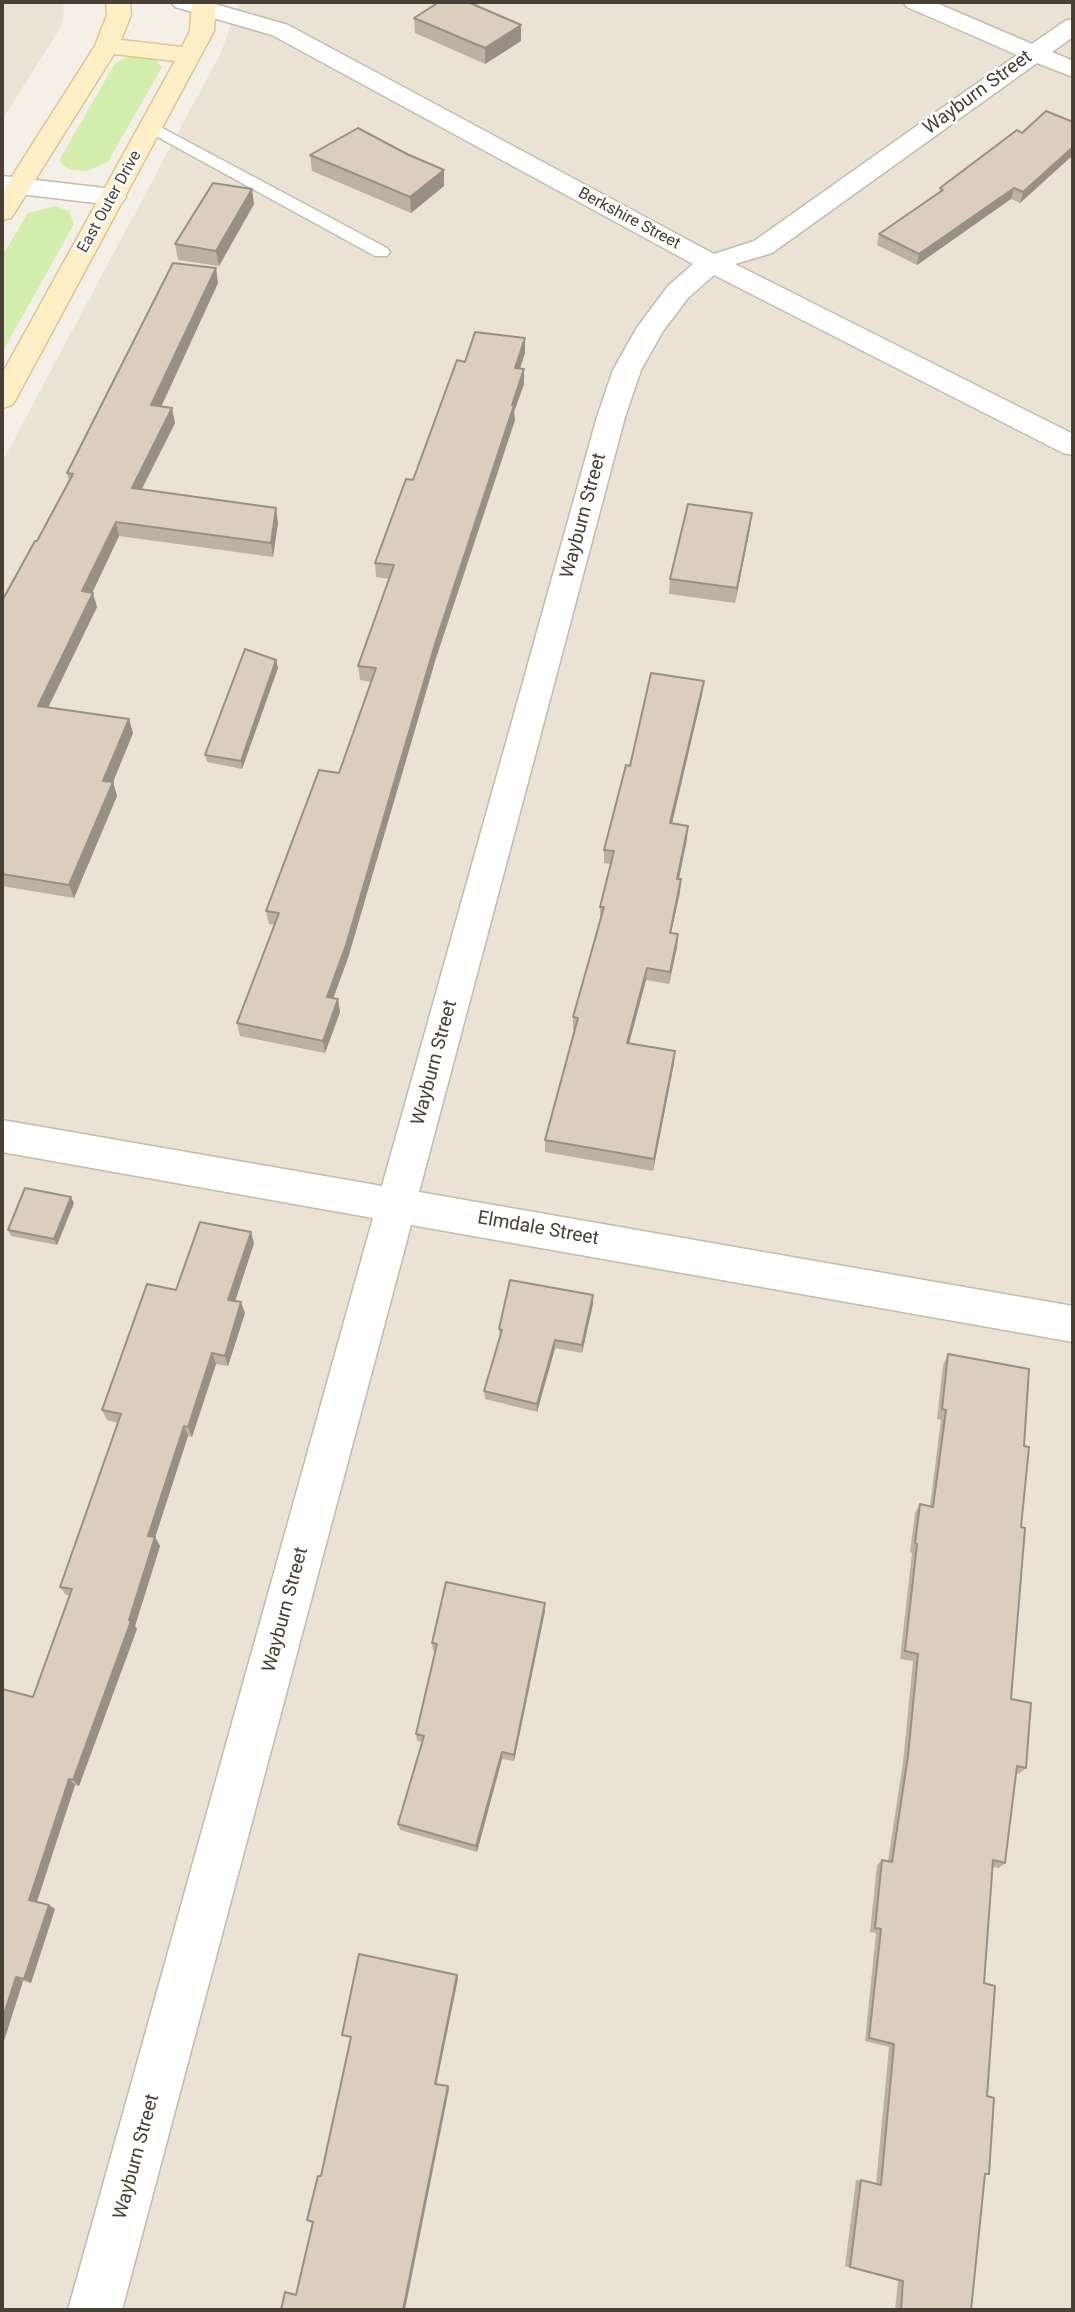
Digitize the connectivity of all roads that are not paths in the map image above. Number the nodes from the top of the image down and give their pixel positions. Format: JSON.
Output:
{"nodes":[{"id":1,"x":118,"y":2,"type":"edge"},
{"id":2,"x":915,"y":2,"type":"edge"},
{"id":3,"x":197,"y":4,"type":"edge"},
{"id":4,"x":1073,"y":26,"type":"edge"},
{"id":5,"x":107,"y":46,"type":"junction"},
{"id":6,"x":1033,"y":53,"type":"junction"},
{"id":7,"x":190,"y":55,"type":"junction"},
{"id":8,"x":1073,"y":70,"type":"edge"},
{"id":9,"x":151,"y":127,"type":"junction"},
{"id":10,"x":10,"y":185,"type":"edge"},
{"id":11,"x":113,"y":197,"type":"junction"},
{"id":12,"x":2,"y":212,"type":"edge"},
{"id":13,"x":381,"y":252,"type":"dead end"},
{"id":14,"x":711,"y":263,"type":"junction"},
{"id":15,"x":2,"y":399,"type":"edge"},
{"id":16,"x":1073,"y":446,"type":"edge"},
{"id":17,"x":2,"y":1136,"type":"edge"},
{"id":18,"x":397,"y":1204,"type":"junction"},
{"id":19,"x":1073,"y":1324,"type":"edge"},
{"id":20,"x":95,"y":2310,"type":"edge"}],
"edges":[{"from":1,"to":5,"type":"street"},
{"from":2,"to":6,"type":"street"},
{"from":3,"to":7,"type":"street","name":"East Outer Drive"},
{"from":3,"to":14,"type":"street","name":"Berkshire Street"},
{"from":4,"to":6,"type":"street","name":"Wayburn Street"},
{"from":5,"to":7,"type":"street"},
{"from":5,"to":10,"type":"street"},
{"from":6,"to":8,"type":"street"},
{"from":6,"to":14,"type":"street","name":"Wayburn Street"},
{"from":7,"to":9,"type":"street","name":"East Outer Drive"},
{"from":9,"to":11,"type":"street","name":"East Outer Drive"},
{"from":9,"to":13,"type":"lane"},
{"from":10,"to":11,"type":"street"},
{"from":10,"to":12,"type":"street"},
{"from":11,"to":15,"type":"street","name":"East Outer Drive"},
{"from":14,"to":16,"type":"street","name":"Berkshire Street"},
{"from":14,"to":18,"type":"street","name":"Wayburn Street"},
{"from":17,"to":18,"type":"street","name":"Elmdale Street"},
{"from":18,"to":19,"type":"street","name":"Elmdale Street"},
{"from":18,"to":20,"type":"street","name":"Wayburn Street"}]}
